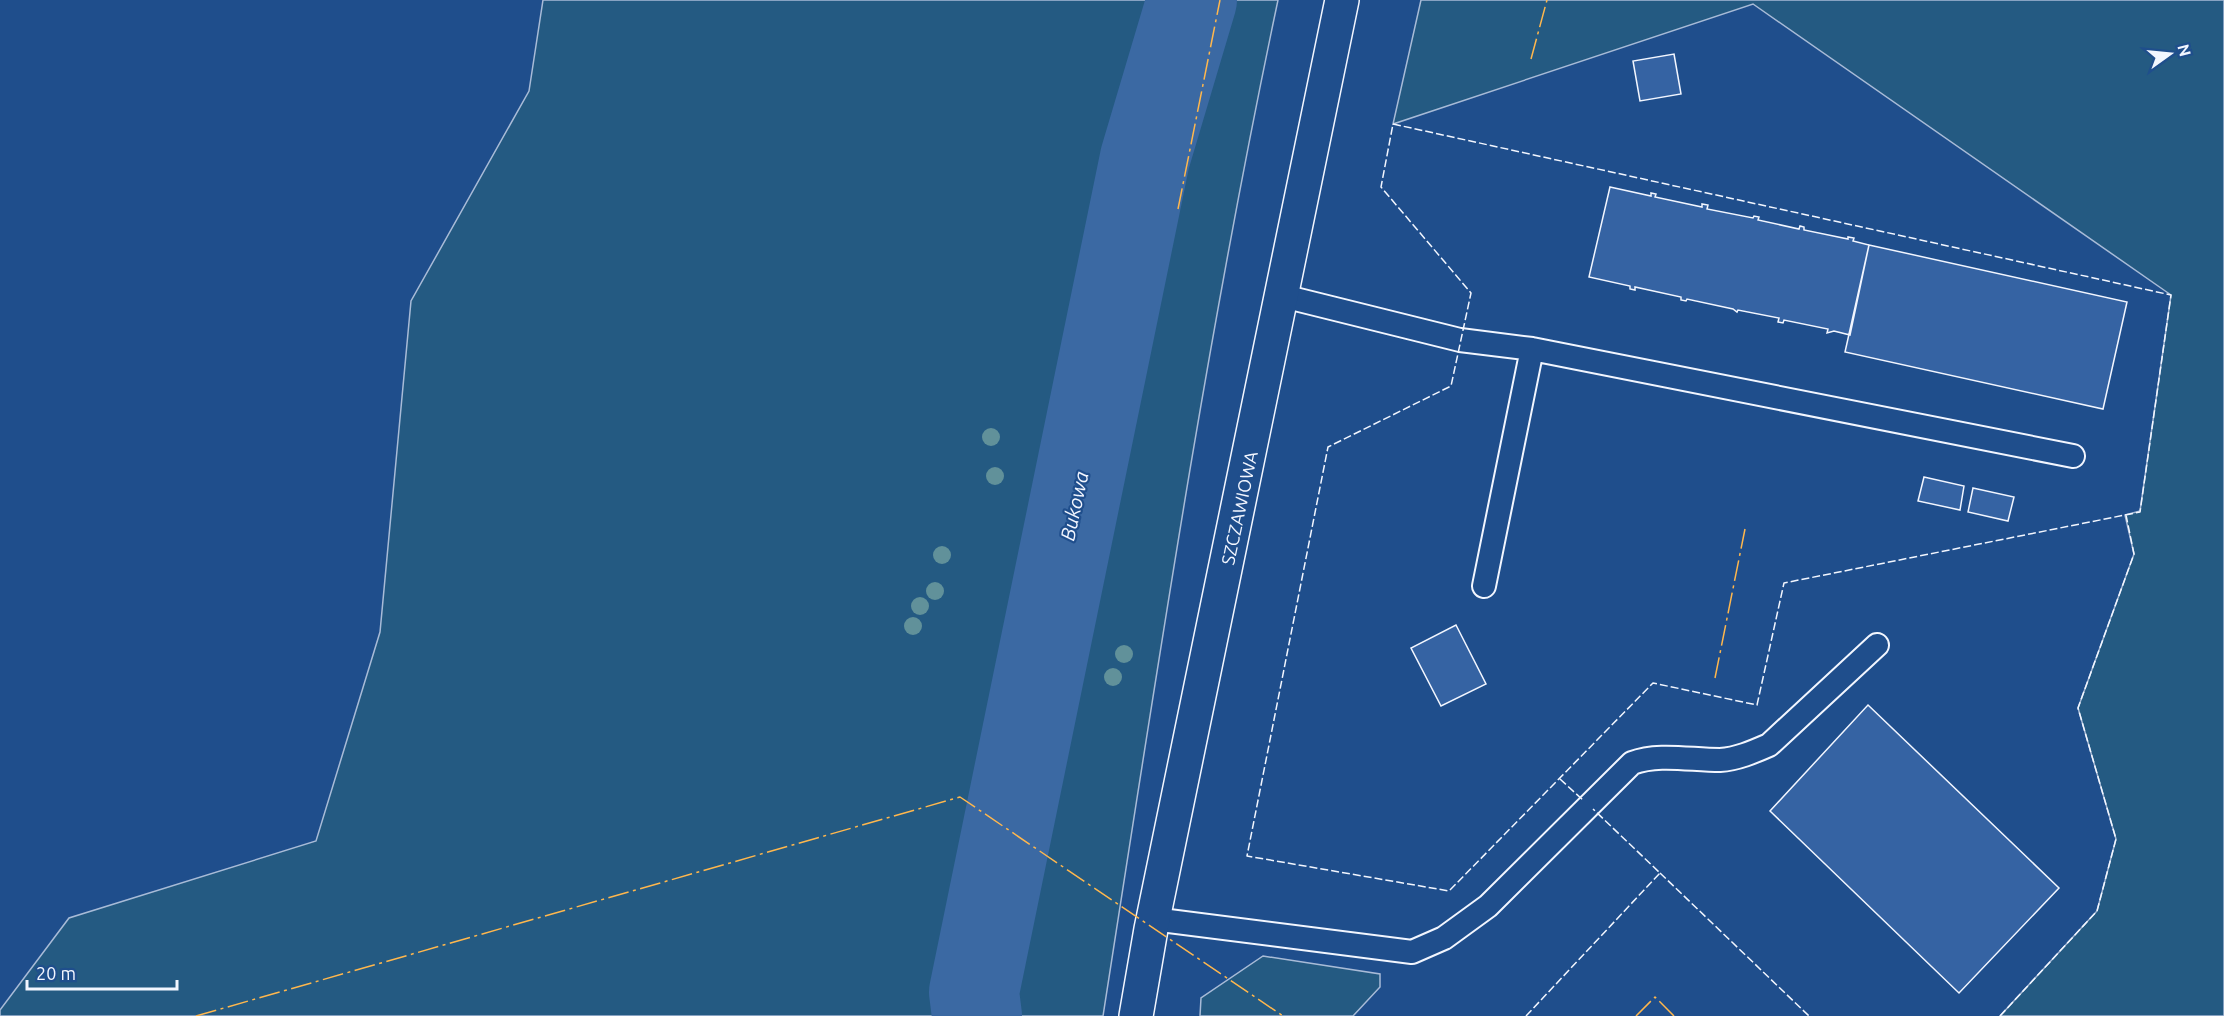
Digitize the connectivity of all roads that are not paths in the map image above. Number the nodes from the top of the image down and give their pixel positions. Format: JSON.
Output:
{"nodes":[{"id":1,"x":1342,"y":0,"type":"edge"},
{"id":2,"x":1283,"y":296,"type":"junction"},
{"id":3,"x":1532,"y":349,"type":"junction"},
{"id":4,"x":2073,"y":456,"type":"dead end"},
{"id":5,"x":1484,"y":586,"type":"dead end"},
{"id":6,"x":1876,"y":645,"type":"dead end"},
{"id":7,"x":1153,"y":919,"type":"junction"},
{"id":8,"x":1136,"y":1016,"type":"edge"}],
"edges":[{"from":1,"to":2,"type":"street","name":"SZCZAWIOWA"},
{"from":2,"to":3,"type":"lane"},
{"from":2,"to":7,"type":"street","name":"SZCZAWIOWA"},
{"from":3,"to":4,"type":"lane"},
{"from":3,"to":5,"type":"lane"},
{"from":6,"to":7,"type":"lane"},
{"from":7,"to":8,"type":"street","name":"SZCZAWIOWA"}]}
